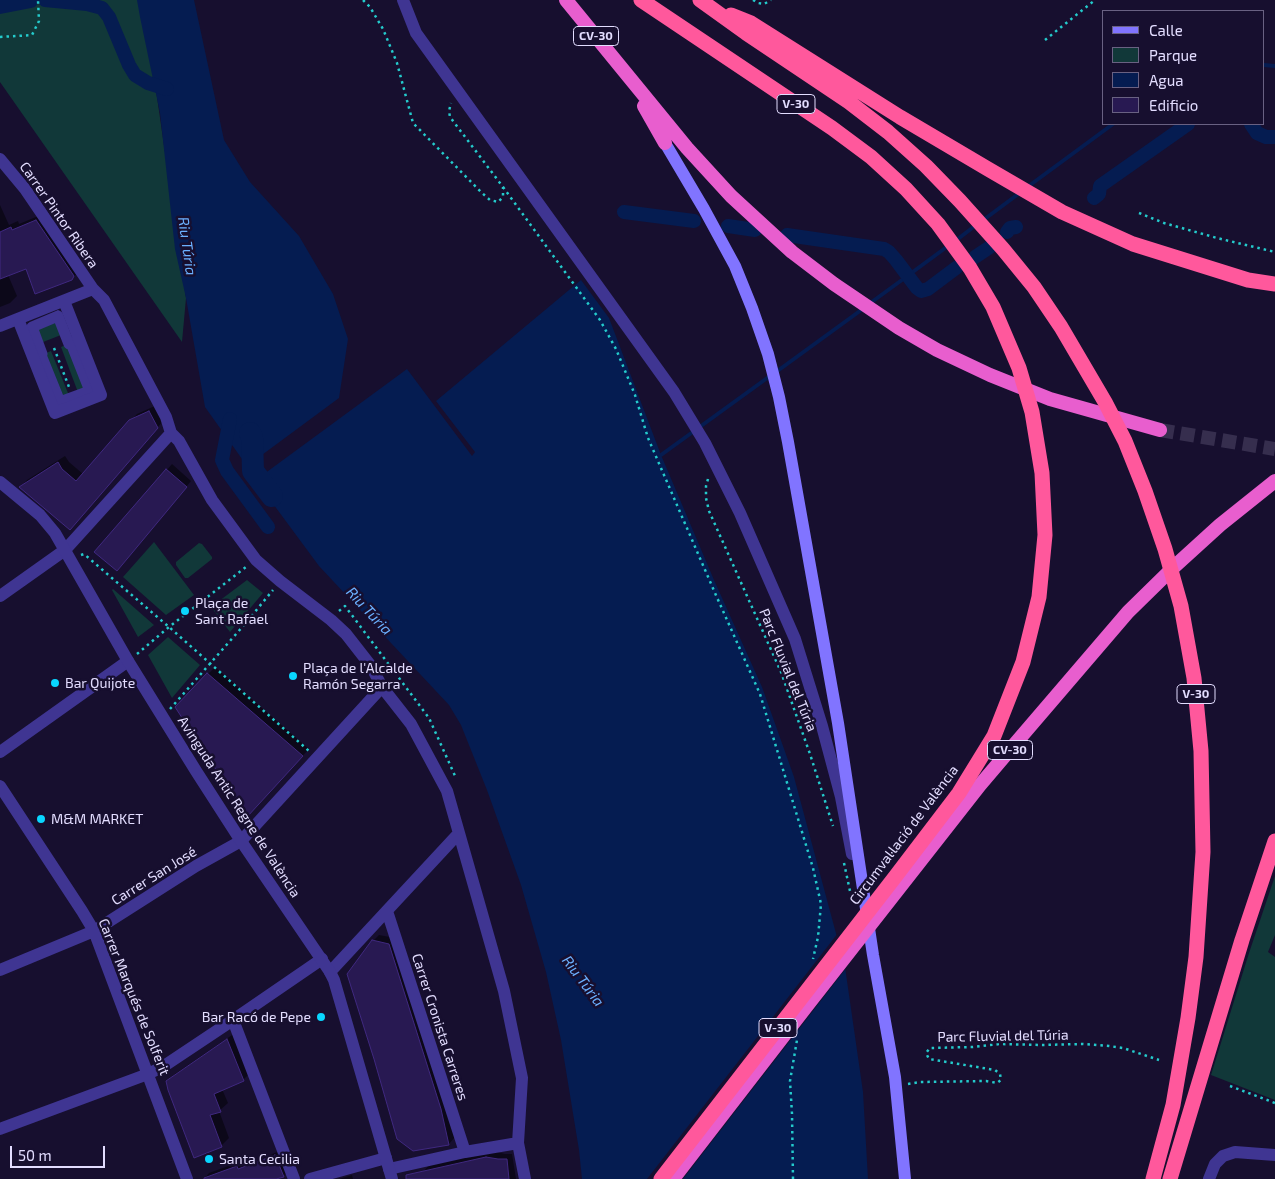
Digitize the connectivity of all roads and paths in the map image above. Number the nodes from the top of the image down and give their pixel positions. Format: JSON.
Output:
{"nodes":[{"id":1,"x":38,"y":0,"type":"edge"},
{"id":2,"x":363,"y":0,"type":"edge"},
{"id":3,"x":403,"y":0,"type":"edge"},
{"id":4,"x":566,"y":0,"type":"edge"},
{"id":5,"x":640,"y":0,"type":"edge"},
{"id":6,"x":753,"y":0,"type":"edge"},
{"id":7,"x":771,"y":0,"type":"edge"},
{"id":8,"x":1094,"y":0,"type":"edge"},
{"id":9,"x":701,"y":1,"type":"edge"},
{"id":10,"x":0,"y":37,"type":"edge"},
{"id":11,"x":1045,"y":40,"type":"dead end"},
{"id":12,"x":625,"y":73,"type":"junction"},
{"id":13,"x":455,"y":86,"type":"junction"},
{"id":14,"x":665,"y":143,"type":"joint"},
{"id":15,"x":0,"y":159,"type":"edge"},
{"id":16,"x":503,"y":187,"type":"junction"},
{"id":17,"x":1139,"y":213,"type":"dead end"},
{"id":18,"x":1275,"y":252,"type":"edge"},
{"id":19,"x":1275,"y":284,"type":"edge"},
{"id":20,"x":93,"y":289,"type":"junction"},
{"id":21,"x":64,"y":301,"type":"junction"},
{"id":22,"x":18,"y":319,"type":"junction"},
{"id":23,"x":0,"y":326,"type":"edge"},
{"id":24,"x":40,"y":349,"type":"junction"},
{"id":25,"x":73,"y":397,"type":"junction"},
{"id":26,"x":1160,"y":430,"type":"tunnel mouth"},
{"id":27,"x":170,"y":433,"type":"junction"},
{"id":28,"x":709,"y":477,"type":"dead end"},
{"id":29,"x":1275,"y":481,"type":"edge"},
{"id":30,"x":0,"y":482,"type":"edge"},
{"id":31,"x":68,"y":555,"type":"junction"},
{"id":32,"x":256,"y":560,"type":"junction"},
{"id":33,"x":280,"y":581,"type":"junction"},
{"id":34,"x":0,"y":596,"type":"edge"},
{"id":35,"x":169,"y":627,"type":"junction"},
{"id":36,"x":128,"y":661,"type":"junction"},
{"id":37,"x":210,"y":663,"type":"junction"},
{"id":38,"x":382,"y":687,"type":"junction"},
{"id":39,"x":162,"y":717,"type":"junction"},
{"id":40,"x":0,"y":752,"type":"edge"},
{"id":41,"x":317,"y":758,"type":"junction"},
{"id":42,"x":0,"y":786,"type":"edge"},
{"id":43,"x":833,"y":828,"type":"dead end"},
{"id":44,"x":459,"y":834,"type":"junction"},
{"id":45,"x":241,"y":841,"type":"junction"},
{"id":46,"x":1275,"y":842,"type":"edge"},
{"id":47,"x":843,"y":859,"type":"dead end"},
{"id":48,"x":850,"y":894,"type":"dead end"},
{"id":49,"x":387,"y":911,"type":"junction"},
{"id":50,"x":94,"y":931,"type":"junction"},
{"id":51,"x":873,"y":955,"type":"junction"},
{"id":52,"x":322,"y":960,"type":"junction"},
{"id":53,"x":812,"y":964,"type":"dead end"},
{"id":54,"x":0,"y":970,"type":"edge"},
{"id":55,"x":330,"y":972,"type":"junction"},
{"id":56,"x":233,"y":1020,"type":"junction"},
{"id":57,"x":798,"y":1035,"type":"dead end"},
{"id":58,"x":1159,"y":1060,"type":"dead end"},
{"id":59,"x":148,"y":1074,"type":"junction"},
{"id":60,"x":920,"y":1082,"type":"dead end"},
{"id":61,"x":1230,"y":1086,"type":"dead end"},
{"id":62,"x":1275,"y":1103,"type":"edge"},
{"id":63,"x":0,"y":1128,"type":"edge"},
{"id":64,"x":518,"y":1143,"type":"junction"},
{"id":65,"x":465,"y":1152,"type":"junction"},
{"id":66,"x":1275,"y":1154,"type":"edge"},
{"id":67,"x":389,"y":1169,"type":"edge"},
{"id":68,"x":187,"y":1179,"type":"edge"},
{"id":69,"x":294,"y":1179,"type":"edge"},
{"id":70,"x":310,"y":1179,"type":"edge"},
{"id":71,"x":524,"y":1179,"type":"edge"},
{"id":72,"x":661,"y":1179,"type":"edge"},
{"id":73,"x":673,"y":1179,"type":"edge"},
{"id":74,"x":793,"y":1179,"type":"edge"},
{"id":75,"x":905,"y":1179,"type":"edge"},
{"id":76,"x":1153,"y":1179,"type":"edge"},
{"id":77,"x":1170,"y":1179,"type":"edge"},
{"id":78,"x":1209,"y":1179,"type":"edge"}],
"edges":[{"from":1,"to":10,"type":"path"},
{"from":2,"to":16,"type":"path"},
{"from":3,"to":13,"type":"street"},
{"from":4,"to":12,"type":"highway","number":"CV-30"},
{"from":5,"to":72,"type":"highway","name":"Circumval·lació de València","number":"V-30"},
{"from":6,"to":7,"type":"path"},
{"from":8,"to":11,"type":"path"},
{"from":9,"to":19,"type":"highway"},
{"from":9,"to":76,"type":"highway","number":"V-30"},
{"from":12,"to":14,"type":"highway"},
{"from":12,"to":26,"type":"highway"},
{"from":13,"to":16,"type":"path"},
{"from":13,"to":51,"type":"street"},
{"from":14,"to":51,"type":"main road"},
{"from":15,"to":20,"type":"street","name":"Carrer Pintor Ribera"},
{"from":16,"to":53,"type":"path"},
{"from":17,"to":18,"type":"path"},
{"from":20,"to":21,"type":"street"},
{"from":20,"to":27,"type":"street","name":"Carrer Pintor Ribera"},
{"from":21,"to":22,"type":"street"},
{"from":21,"to":22,"type":"street"},
{"from":22,"to":23,"type":"street"},
{"from":24,"to":25,"type":"path"},
{"from":24,"to":25,"type":"street"},
{"from":24,"to":25,"type":"street"},
{"from":27,"to":31,"type":"street"},
{"from":27,"to":32,"type":"street","name":"Carrer Pintor Ribera"},
{"from":28,"to":43,"type":"path","name":"Parc Fluvial del Túria"},
{"from":29,"to":73,"type":"highway","number":"CV-30"},
{"from":30,"to":31,"type":"street","name":"Avinguda Antic Regne de València"},
{"from":31,"to":34,"type":"street"},
{"from":31,"to":35,"type":"path"},
{"from":31,"to":36,"type":"street","name":"Avinguda Antic Regne de València"},
{"from":32,"to":33,"type":"street","name":"Carrer Pintor Ribera"},
{"from":32,"to":35,"type":"path"},
{"from":33,"to":37,"type":"path"},
{"from":33,"to":38,"type":"street","name":"Carrer Pintor Ribera"},
{"from":35,"to":36,"type":"path"},
{"from":35,"to":37,"type":"path"},
{"from":36,"to":39,"type":"street","name":"Avinguda Antic Regne de València"},
{"from":36,"to":40,"type":"street"},
{"from":37,"to":39,"type":"path"},
{"from":37,"to":41,"type":"path"},
{"from":38,"to":41,"type":"street","name":"Carrer San José"},
{"from":38,"to":44,"type":"street","name":"Carrer Pintor Ribera"},
{"from":39,"to":45,"type":"street","name":"Avinguda Antic Regne de València"},
{"from":41,"to":45,"type":"street","name":"Carrer San José"},
{"from":42,"to":50,"type":"street","name":"Carrer Marqués de Solferit"},
{"from":44,"to":49,"type":"street"},
{"from":44,"to":64,"type":"street","name":"Carrer Pintor Ribera"},
{"from":45,"to":50,"type":"street","name":"Carrer San José"},
{"from":45,"to":52,"type":"street","name":"Avinguda Antic Regne de València"},
{"from":46,"to":77,"type":"highway"},
{"from":47,"to":48,"type":"path"},
{"from":49,"to":55,"type":"street"},
{"from":49,"to":65,"type":"street","name":"Carrer Cronista Carreres"},
{"from":50,"to":54,"type":"street","name":"Carrer San José"},
{"from":50,"to":59,"type":"street","name":"Carrer Marqués de Solferit"},
{"from":51,"to":75,"type":"main road"},
{"from":52,"to":55,"type":"street","name":"Avinguda Antic Regne de València"},
{"from":52,"to":56,"type":"street"},
{"from":55,"to":67,"type":"street","name":"Avinguda Antic Regne de València"},
{"from":56,"to":59,"type":"street"},
{"from":56,"to":69,"type":"street"},
{"from":57,"to":74,"type":"path"},
{"from":58,"to":60,"type":"path","name":"Parc Fluvial del Túria"},
{"from":59,"to":63,"type":"street"},
{"from":59,"to":68,"type":"street","name":"Carrer Marqués de Solferit"},
{"from":61,"to":62,"type":"path"},
{"from":64,"to":65,"type":"street"},
{"from":64,"to":71,"type":"street","name":"Carrer Pintor Ribera"},
{"from":65,"to":67,"type":"street"},
{"from":66,"to":78,"type":"street"},
{"from":67,"to":70,"type":"street"}]}
